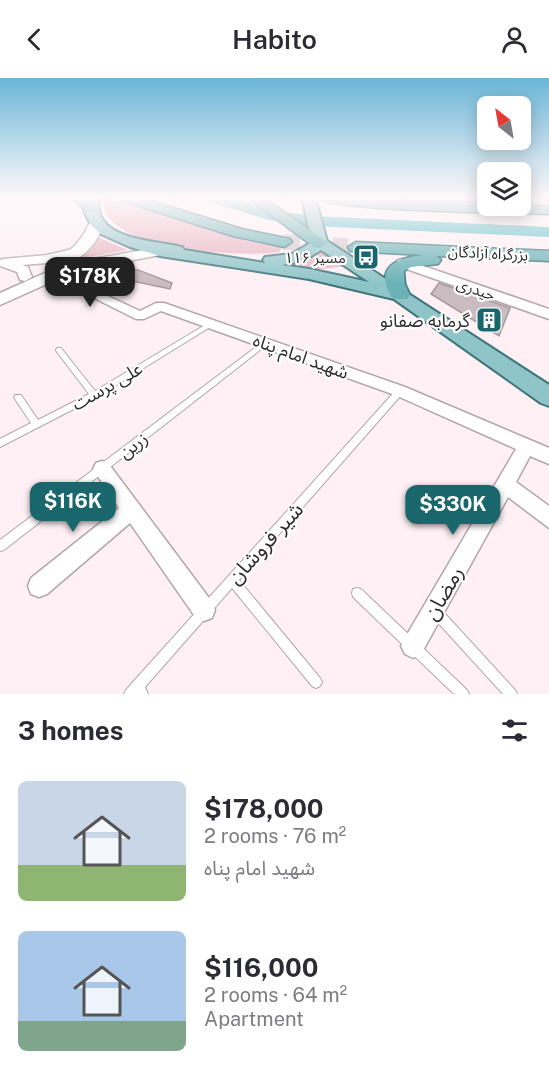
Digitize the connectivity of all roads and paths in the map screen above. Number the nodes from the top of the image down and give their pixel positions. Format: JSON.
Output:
{"nodes":[{"id":1,"x":92,"y":227,"type":"edge"},
{"id":2,"x":104,"y":227,"type":"edge"},
{"id":3,"x":219,"y":227,"type":"edge"},
{"id":4,"x":235,"y":227,"type":"edge"},
{"id":5,"x":297,"y":227,"type":"edge"},
{"id":6,"x":316,"y":227,"type":"edge"},
{"id":7,"x":320,"y":243,"type":"junction"},
{"id":8,"x":356,"y":247,"type":"tunnel mouth"},
{"id":9,"x":160,"y":251,"type":"junction"},
{"id":10,"x":77,"y":252,"type":"junction"},
{"id":11,"x":549,"y":256,"type":"edge"},
{"id":12,"x":2,"y":263,"type":"edge"},
{"id":13,"x":403,"y":263,"type":"junction"},
{"id":14,"x":549,"y":265,"type":"edge"},
{"id":15,"x":362,"y":269,"type":"junction"},
{"id":16,"x":54,"y":274,"type":"junction"},
{"id":17,"x":309,"y":274,"type":"junction"},
{"id":18,"x":25,"y":277,"type":"junction"},
{"id":19,"x":0,"y":290,"type":"edge"},
{"id":20,"x":400,"y":295,"type":"junction"},
{"id":21,"x":0,"y":300,"type":"edge"},
{"id":22,"x":549,"y":314,"type":"edge"},
{"id":23,"x":212,"y":324,"type":"junction"},
{"id":24,"x":266,"y":343,"type":"junction"},
{"id":25,"x":59,"y":350,"type":"dead end"},
{"id":26,"x":400,"y":391,"type":"junction"},
{"id":27,"x":94,"y":394,"type":"junction"},
{"id":28,"x":18,"y":397,"type":"dead end"},
{"id":29,"x":549,"y":397,"type":"edge"},
{"id":30,"x":36,"y":424,"type":"junction"},
{"id":31,"x":0,"y":443,"type":"edge"},
{"id":32,"x":526,"y":446,"type":"junction"},
{"id":33,"x":549,"y":456,"type":"edge"},
{"id":34,"x":102,"y":468,"type":"junction"},
{"id":35,"x":505,"y":484,"type":"junction"},
{"id":36,"x":131,"y":510,"type":"junction"},
{"id":37,"x":549,"y":518,"type":"edge"},
{"id":38,"x":0,"y":546,"type":"edge"},
{"id":39,"x":232,"y":580,"type":"junction"},
{"id":40,"x":39,"y":586,"type":"dead end"},
{"id":41,"x":357,"y":593,"type":"dead end"},
{"id":42,"x":433,"y":609,"type":"junction"},
{"id":43,"x":204,"y":610,"type":"junction"},
{"id":44,"x":413,"y":646,"type":"junction"},
{"id":45,"x":316,"y":682,"type":"dead end"},
{"id":46,"x":136,"y":691,"type":"edge"},
{"id":47,"x":464,"y":694,"type":"edge"},
{"id":48,"x":511,"y":694,"type":"edge"}],
"edges":[{"from":1,"to":10,"type":"main road"},
{"from":2,"to":9,"type":"main road"},
{"from":3,"to":4,"type":"highway"},
{"from":5,"to":7,"type":"highway"},
{"from":6,"to":7,"type":"main road"},
{"from":7,"to":9,"type":"main road"},
{"from":7,"to":15,"type":"main road"},
{"from":8,"to":11,"type":"highway","name":"بزرگراه آزادگان"},
{"from":9,"to":16,"type":"main road"},
{"from":9,"to":17,"type":"main road"},
{"from":10,"to":12,"type":"street"},
{"from":10,"to":18,"type":"main road"},
{"from":12,"to":18,"type":"street"},
{"from":13,"to":14,"type":"highway"},
{"from":13,"to":15,"type":"main road"},
{"from":13,"to":20,"type":"highway"},
{"from":13,"to":22,"type":"street","name":"حیدری"},
{"from":15,"to":17,"type":"main road"},
{"from":15,"to":20,"type":"main road"},
{"from":16,"to":21,"type":"main road"},
{"from":16,"to":23,"type":"street","name":"شهید امام پناه"},
{"from":17,"to":20,"type":"main road"},
{"from":18,"to":19,"type":"main road"},
{"from":20,"to":29,"type":"main road"},
{"from":23,"to":24,"type":"street","name":"شهید امام پناه"},
{"from":23,"to":27,"type":"lane","name":"علی پرست"},
{"from":24,"to":26,"type":"street","name":"شهید امام پناه"},
{"from":24,"to":34,"type":"lane","name":"زرین"},
{"from":25,"to":27,"type":"lane"},
{"from":26,"to":32,"type":"street","name":"شهید امام پناه"},
{"from":26,"to":39,"type":"lane","name":"شیر فروشان"},
{"from":27,"to":30,"type":"lane","name":"علی پرست"},
{"from":28,"to":30,"type":"lane"},
{"from":30,"to":31,"type":"lane","name":"علی پرست"},
{"from":32,"to":33,"type":"street","name":"شهید امام پناه"},
{"from":32,"to":35,"type":"street","name":"رمضان"},
{"from":34,"to":36,"type":"street"},
{"from":34,"to":38,"type":"lane","name":"زرین"},
{"from":35,"to":37,"type":"street"},
{"from":35,"to":42,"type":"street","name":"رمضان"},
{"from":36,"to":40,"type":"street"},
{"from":36,"to":43,"type":"street"},
{"from":39,"to":43,"type":"lane","name":"شیر فروشان"},
{"from":39,"to":45,"type":"lane"},
{"from":41,"to":44,"type":"lane"},
{"from":42,"to":44,"type":"street","name":"رمضان"},
{"from":42,"to":48,"type":"lane"},
{"from":43,"to":46,"type":"lane","name":"شیر فروشان"},
{"from":44,"to":47,"type":"lane"}]}
